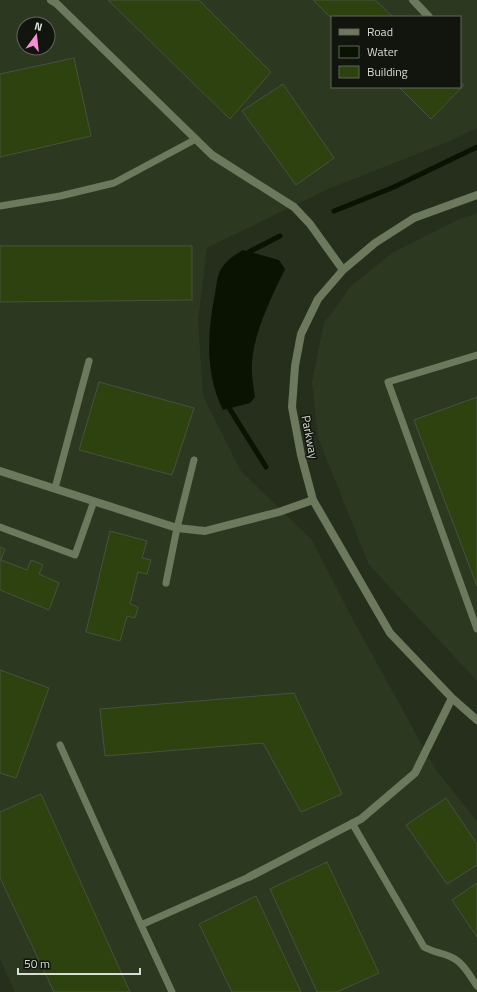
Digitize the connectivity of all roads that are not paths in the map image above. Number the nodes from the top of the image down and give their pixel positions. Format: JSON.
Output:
{"nodes":[{"id":1,"x":51,"y":0,"type":"edge"},
{"id":2,"x":413,"y":0,"type":"edge"},
{"id":3,"x":428,"y":16,"type":"edge"},
{"id":4,"x":196,"y":139,"type":"junction"},
{"id":5,"x":477,"y":195,"type":"edge"},
{"id":6,"x":0,"y":206,"type":"edge"},
{"id":7,"x":343,"y":270,"type":"junction"},
{"id":8,"x":477,"y":355,"type":"edge"},
{"id":9,"x":89,"y":361,"type":"dead end"},
{"id":10,"x":194,"y":460,"type":"dead end"},
{"id":11,"x":0,"y":471,"type":"edge"},
{"id":12,"x":55,"y":488,"type":"junction"},
{"id":13,"x":313,"y":500,"type":"junction"},
{"id":14,"x":94,"y":501,"type":"junction"},
{"id":15,"x":0,"y":527,"type":"edge"},
{"id":16,"x":177,"y":528,"type":"junction"},
{"id":17,"x":166,"y":583,"type":"dead end"},
{"id":18,"x":477,"y":629,"type":"edge"},
{"id":19,"x":452,"y":698,"type":"junction"},
{"id":20,"x":477,"y":720,"type":"edge"},
{"id":21,"x":60,"y":745,"type":"dead end"},
{"id":22,"x":352,"y":823,"type":"junction"},
{"id":23,"x":250,"y":877,"type":"joint"},
{"id":24,"x":141,"y":926,"type":"junction"},
{"id":25,"x":477,"y":986,"type":"edge"},
{"id":26,"x":172,"y":992,"type":"edge"}],
"edges":[{"from":1,"to":4,"type":"street"},
{"from":2,"to":3,"type":"street"},
{"from":4,"to":6,"type":"lane"},
{"from":4,"to":7,"type":"street"},
{"from":5,"to":7,"type":"street","name":"Parkway"},
{"from":7,"to":13,"type":"street","name":"Parkway"},
{"from":8,"to":18,"type":"lane"},
{"from":9,"to":12,"type":"lane"},
{"from":10,"to":16,"type":"lane"},
{"from":11,"to":12,"type":"street"},
{"from":12,"to":14,"type":"street"},
{"from":13,"to":16,"type":"street"},
{"from":13,"to":19,"type":"street","name":"Parkway"},
{"from":14,"to":15,"type":"lane"},
{"from":14,"to":16,"type":"street"},
{"from":16,"to":17,"type":"lane"},
{"from":19,"to":20,"type":"street","name":"Parkway"},
{"from":19,"to":22,"type":"street"},
{"from":21,"to":24,"type":"lane"},
{"from":22,"to":23,"type":"street"},
{"from":22,"to":25,"type":"lane"},
{"from":23,"to":24,"type":"lane"},
{"from":24,"to":26,"type":"lane"}]}
